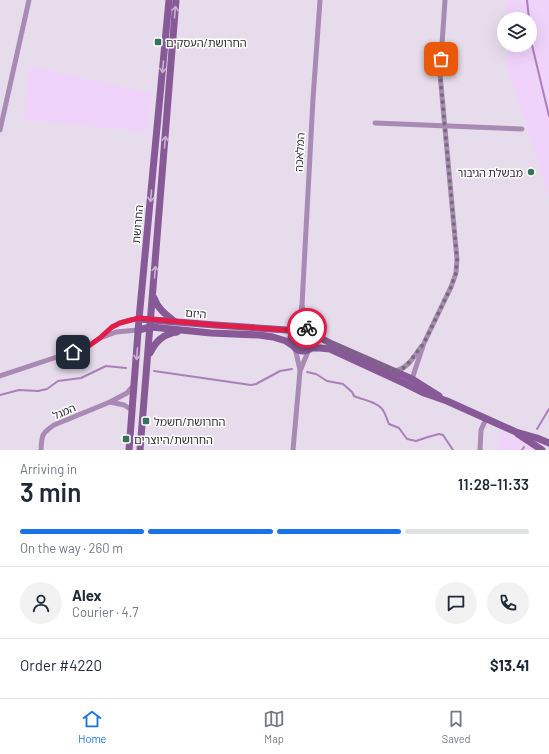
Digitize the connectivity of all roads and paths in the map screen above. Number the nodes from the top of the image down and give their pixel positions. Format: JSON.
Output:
{"nodes":[{"id":1,"x":29,"y":0,"type":"edge"},
{"id":2,"x":168,"y":0,"type":"edge"},
{"id":3,"x":176,"y":0,"type":"edge"},
{"id":4,"x":320,"y":0,"type":"edge"},
{"id":5,"x":445,"y":0,"type":"edge"},
{"id":6,"x":375,"y":123,"type":"dead end"},
{"id":7,"x":445,"y":126,"type":"junction"},
{"id":8,"x":522,"y":129,"type":"dead end"},
{"id":9,"x":0,"y":130,"type":"edge"},
{"id":10,"x":153,"y":295,"type":"junction"},
{"id":11,"x":302,"y":305,"type":"junction"},
{"id":12,"x":139,"y":318,"type":"junction"},
{"id":13,"x":151,"y":319,"type":"junction"},
{"id":14,"x":176,"y":322,"type":"junction"},
{"id":15,"x":215,"y":325,"type":"junction"},
{"id":16,"x":151,"y":327,"type":"junction"},
{"id":17,"x":297,"y":329,"type":"junction"},
{"id":18,"x":138,"y":330,"type":"junction"},
{"id":19,"x":184,"y":331,"type":"junction"},
{"id":20,"x":312,"y":332,"type":"junction"},
{"id":21,"x":211,"y":333,"type":"junction"},
{"id":22,"x":100,"y":338,"type":"junction"},
{"id":23,"x":424,"y":343,"type":"junction"},
{"id":24,"x":294,"y":346,"type":"junction"},
{"id":25,"x":310,"y":349,"type":"junction"},
{"id":26,"x":148,"y":358,"type":"junction"},
{"id":27,"x":300,"y":371,"type":"junction"},
{"id":28,"x":395,"y":371,"type":"junction"},
{"id":29,"x":0,"y":376,"type":"edge"},
{"id":30,"x":409,"y":381,"type":"junction"},
{"id":31,"x":134,"y":385,"type":"junction"},
{"id":32,"x":110,"y":402,"type":"junction"},
{"id":33,"x":132,"y":410,"type":"junction"},
{"id":34,"x":486,"y":419,"type":"junction"},
{"id":35,"x":516,"y":432,"type":"junction"},
{"id":36,"x":549,"y":443,"type":"edge"},
{"id":37,"x":41,"y":450,"type":"edge"},
{"id":38,"x":129,"y":450,"type":"edge"},
{"id":39,"x":140,"y":450,"type":"edge"},
{"id":40,"x":293,"y":450,"type":"edge"},
{"id":41,"x":480,"y":450,"type":"edge"},
{"id":42,"x":542,"y":450,"type":"edge"}],
"edges":[{"from":1,"to":9,"type":"street"},
{"from":2,"to":12,"type":"street","name":"החרושת","one_way":true},
{"from":10,"to":3,"type":"street","name":"החרושת","one_way":true},
{"from":4,"to":11,"type":"street","name":"המלאכה"},
{"from":5,"to":7,"type":"street"},
{"from":6,"to":7,"type":"street"},
{"from":7,"to":8,"type":"street"},
{"from":7,"to":23,"type":"street"},
{"from":10,"to":13,"type":"street","name":"החרושת"},
{"from":10,"to":14,"type":"street"},
{"from":11,"to":17,"type":"street","name":"המלאכה"},
{"from":11,"to":20,"type":"street","name":"המלאכה"},
{"from":12,"to":13,"type":"street","name":"היזם"},
{"from":12,"to":18,"type":"street","name":"החרושת"},
{"from":12,"to":22,"type":"street","name":"היזם"},
{"from":13,"to":14,"type":"street","name":"היזם"},
{"from":13,"to":16,"type":"street","name":"החרושת"},
{"from":14,"to":15,"type":"street","name":"היזם"},
{"from":15,"to":17,"type":"street","name":"היזם"},
{"from":15,"to":21,"type":"street"},
{"from":16,"to":18,"type":"street","name":"היזם"},
{"from":16,"to":19,"type":"street","name":"היזם"},
{"from":16,"to":26,"type":"street","name":"החרושת"},
{"from":17,"to":20,"type":"street"},
{"from":17,"to":24,"type":"street","name":"המלאכה"},
{"from":18,"to":22,"type":"street","name":"היזם"},
{"from":18,"to":31,"type":"street","name":"החרושת","one_way":true},
{"from":19,"to":21,"type":"street","name":"היזם"},
{"from":19,"to":26,"type":"street"},
{"from":20,"to":25,"type":"street","name":"המלאכה"},
{"from":20,"to":28,"type":"street"},
{"from":21,"to":24,"type":"street","name":"היזם"},
{"from":22,"to":29,"type":"street","name":"היזם"},
{"from":23,"to":28,"type":"street"},
{"from":23,"to":30,"type":"street"},
{"from":24,"to":25,"type":"street"},
{"from":24,"to":27,"type":"street","name":"המלאכה"},
{"from":25,"to":27,"type":"street","name":"המלאכה"},
{"from":25,"to":30,"type":"street"},
{"from":26,"to":39,"type":"street","name":"החרושת"},
{"from":27,"to":40,"type":"street","name":"המלאכה"},
{"from":28,"to":30,"type":"street"},
{"from":30,"to":34,"type":"street"},
{"from":31,"to":32,"type":"street","name":"המגל"},
{"from":31,"to":33,"type":"street","name":"החרושת"},
{"from":32,"to":33,"type":"street"},
{"from":32,"to":37,"type":"street","name":"המגל"},
{"from":33,"to":38,"type":"street","name":"החרושת"},
{"from":34,"to":35,"type":"street"},
{"from":34,"to":41,"type":"street"},
{"from":35,"to":36,"type":"street"},
{"from":35,"to":42,"type":"street"}]}
